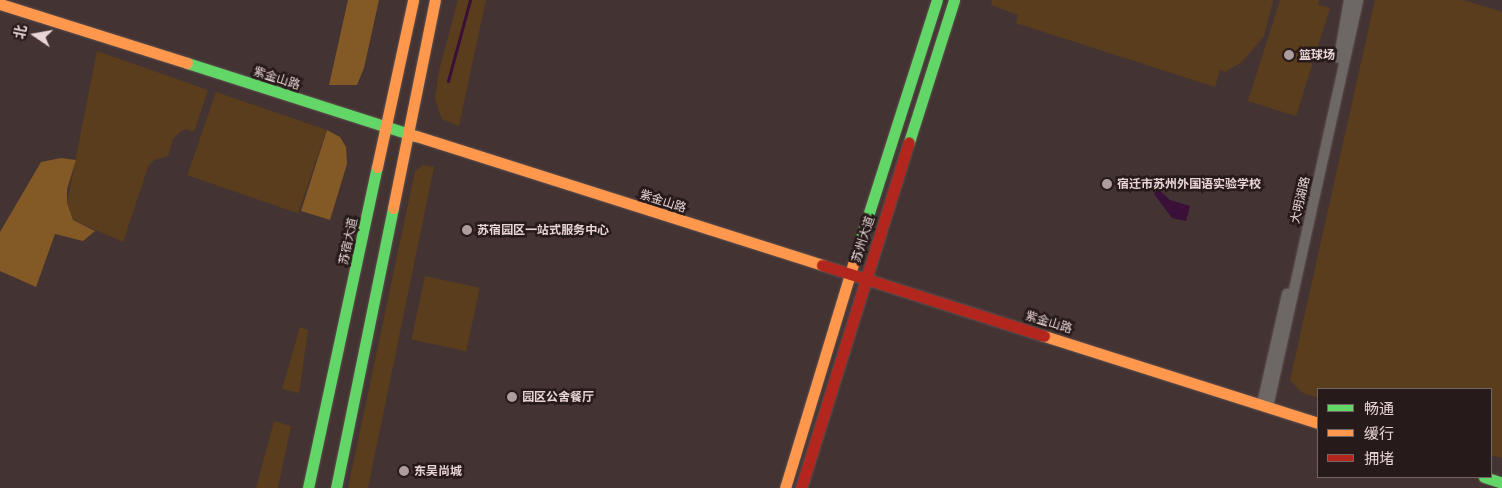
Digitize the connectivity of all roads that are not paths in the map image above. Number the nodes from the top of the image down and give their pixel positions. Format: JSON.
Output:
{"nodes":[{"id":1,"x":413,"y":0,"type":"edge"},
{"id":2,"x":435,"y":0,"type":"edge"},
{"id":3,"x":938,"y":0,"type":"edge"},
{"id":4,"x":954,"y":0,"type":"edge"},
{"id":5,"x":1349,"y":0,"type":"edge"},
{"id":6,"x":1358,"y":0,"type":"edge"},
{"id":7,"x":0,"y":4,"type":"edge"},
{"id":8,"x":388,"y":127,"type":"junction"},
{"id":9,"x":408,"y":134,"type":"junction"},
{"id":10,"x":848,"y":275,"type":"junction"},
{"id":11,"x":864,"y":281,"type":"junction"},
{"id":12,"x":1265,"y":406,"type":"junction"},
{"id":13,"x":1317,"y":423,"type":"edge"},
{"id":14,"x":1487,"y":478,"type":"edge"},
{"id":15,"x":1502,"y":483,"type":"edge"},
{"id":16,"x":308,"y":488,"type":"edge"},
{"id":17,"x":336,"y":488,"type":"edge"},
{"id":18,"x":785,"y":488,"type":"edge"},
{"id":19,"x":801,"y":488,"type":"edge"}],
"edges":[{"from":1,"to":8,"type":"street","name":"苏宿大道"},
{"from":2,"to":9,"type":"street"},
{"from":3,"to":10,"type":"street","name":"苏州大道"},
{"from":4,"to":11,"type":"street","name":"苏州大道"},
{"from":5,"to":12,"type":"street","name":"大明湖路"},
{"from":6,"to":12,"type":"street","name":"大明湖路"},
{"from":7,"to":8,"type":"street","name":"紫金山路"},
{"from":8,"to":9,"type":"street","name":"紫金山路"},
{"from":8,"to":16,"type":"street","name":"苏宿大道"},
{"from":9,"to":10,"type":"street","name":"紫金山路"},
{"from":9,"to":17,"type":"street"},
{"from":10,"to":11,"type":"street","name":"紫金山路"},
{"from":10,"to":18,"type":"street","name":"苏州大道"},
{"from":11,"to":12,"type":"street","name":"紫金山路"},
{"from":11,"to":19,"type":"street","name":"苏州大道"},
{"from":12,"to":13,"type":"street","name":"紫金山路"},
{"from":14,"to":15,"type":"street"}]}
